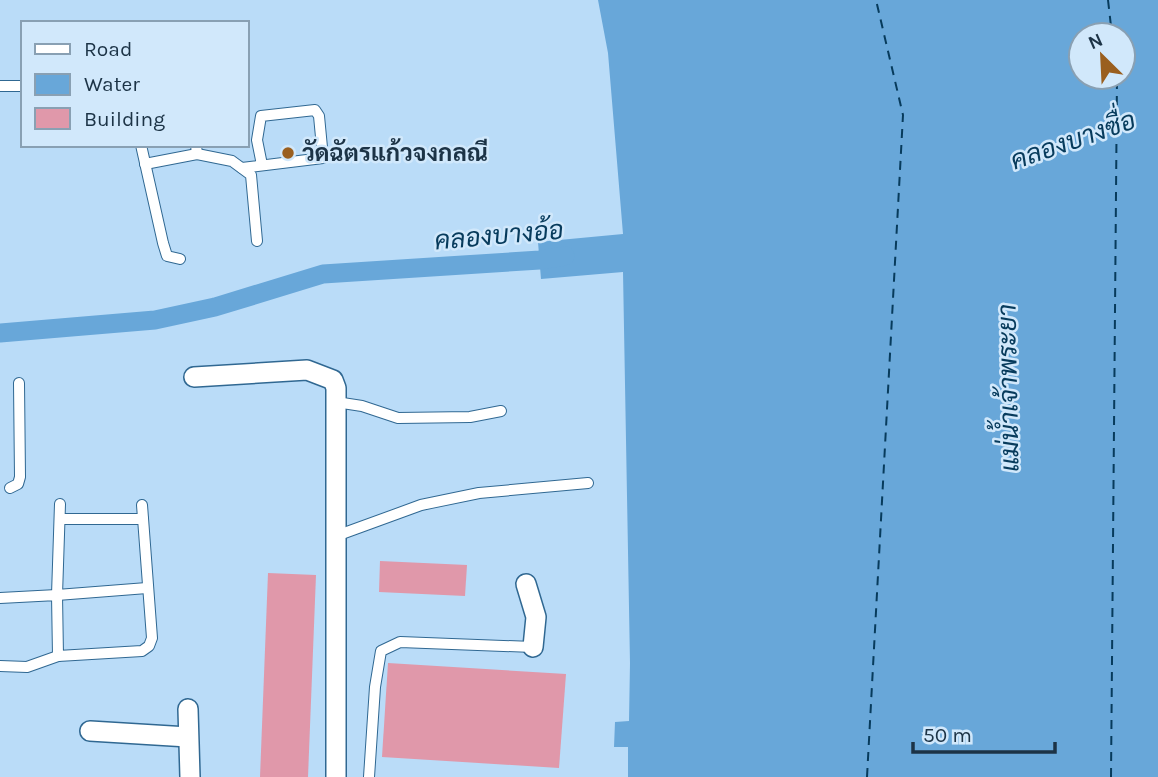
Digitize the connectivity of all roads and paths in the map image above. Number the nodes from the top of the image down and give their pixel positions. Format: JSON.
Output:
{"nodes":[{"id":1,"x":0,"y":86,"type":"edge"},
{"id":2,"x":21,"y":86,"type":"edge"},
{"id":3,"x":141,"y":147,"type":"edge"},
{"id":4,"x":196,"y":150,"type":"edge"},
{"id":5,"x":145,"y":164,"type":"junction"},
{"id":6,"x":262,"y":165,"type":"junction"},
{"id":7,"x":242,"y":168,"type":"junction"},
{"id":8,"x":257,"y":241,"type":"dead end"},
{"id":9,"x":180,"y":259,"type":"dead end"},
{"id":10,"x":194,"y":377,"type":"dead end"},
{"id":11,"x":19,"y":383,"type":"dead end"},
{"id":12,"x":336,"y":402,"type":"junction"},
{"id":13,"x":501,"y":411,"type":"dead end"},
{"id":14,"x":587,"y":483,"type":"dead end"},
{"id":15,"x":10,"y":488,"type":"dead end"},
{"id":16,"x":60,"y":504,"type":"dead end"},
{"id":17,"x":142,"y":505,"type":"dead end"},
{"id":18,"x":60,"y":519,"type":"junction"},
{"id":19,"x":144,"y":519,"type":"junction"},
{"id":20,"x":336,"y":536,"type":"junction"},
{"id":21,"x":526,"y":584,"type":"dead end"},
{"id":22,"x":147,"y":588,"type":"junction"},
{"id":23,"x":57,"y":595,"type":"junction"},
{"id":24,"x":0,"y":598,"type":"edge"},
{"id":25,"x":533,"y":647,"type":"joint"},
{"id":26,"x":58,"y":656,"type":"junction"},
{"id":27,"x":0,"y":666,"type":"edge"},
{"id":28,"x":188,"y":709,"type":"dead end"},
{"id":29,"x":90,"y":731,"type":"dead end"},
{"id":30,"x":188,"y":737,"type":"junction"},
{"id":31,"x":190,"y":777,"type":"edge"},
{"id":32,"x":336,"y":777,"type":"edge"},
{"id":33,"x":369,"y":777,"type":"edge"}],
"edges":[{"from":1,"to":2,"type":"lane"},
{"from":3,"to":5,"type":"lane"},
{"from":4,"to":5,"type":"lane"},
{"from":4,"to":7,"type":"lane"},
{"from":5,"to":9,"type":"lane"},
{"from":6,"to":6,"type":"lane"},
{"from":6,"to":7,"type":"lane"},
{"from":7,"to":8,"type":"lane"},
{"from":10,"to":12,"type":"street"},
{"from":11,"to":15,"type":"lane"},
{"from":12,"to":13,"type":"lane"},
{"from":12,"to":20,"type":"street"},
{"from":14,"to":20,"type":"lane"},
{"from":16,"to":18,"type":"lane"},
{"from":17,"to":19,"type":"lane"},
{"from":18,"to":19,"type":"lane"},
{"from":18,"to":23,"type":"lane"},
{"from":19,"to":22,"type":"lane"},
{"from":20,"to":32,"type":"street"},
{"from":21,"to":25,"type":"street"},
{"from":22,"to":23,"type":"lane"},
{"from":22,"to":26,"type":"lane"},
{"from":23,"to":24,"type":"lane"},
{"from":23,"to":26,"type":"lane"},
{"from":25,"to":33,"type":"lane"},
{"from":26,"to":27,"type":"lane"},
{"from":28,"to":30,"type":"street"},
{"from":29,"to":30,"type":"street"},
{"from":30,"to":31,"type":"street"}]}
